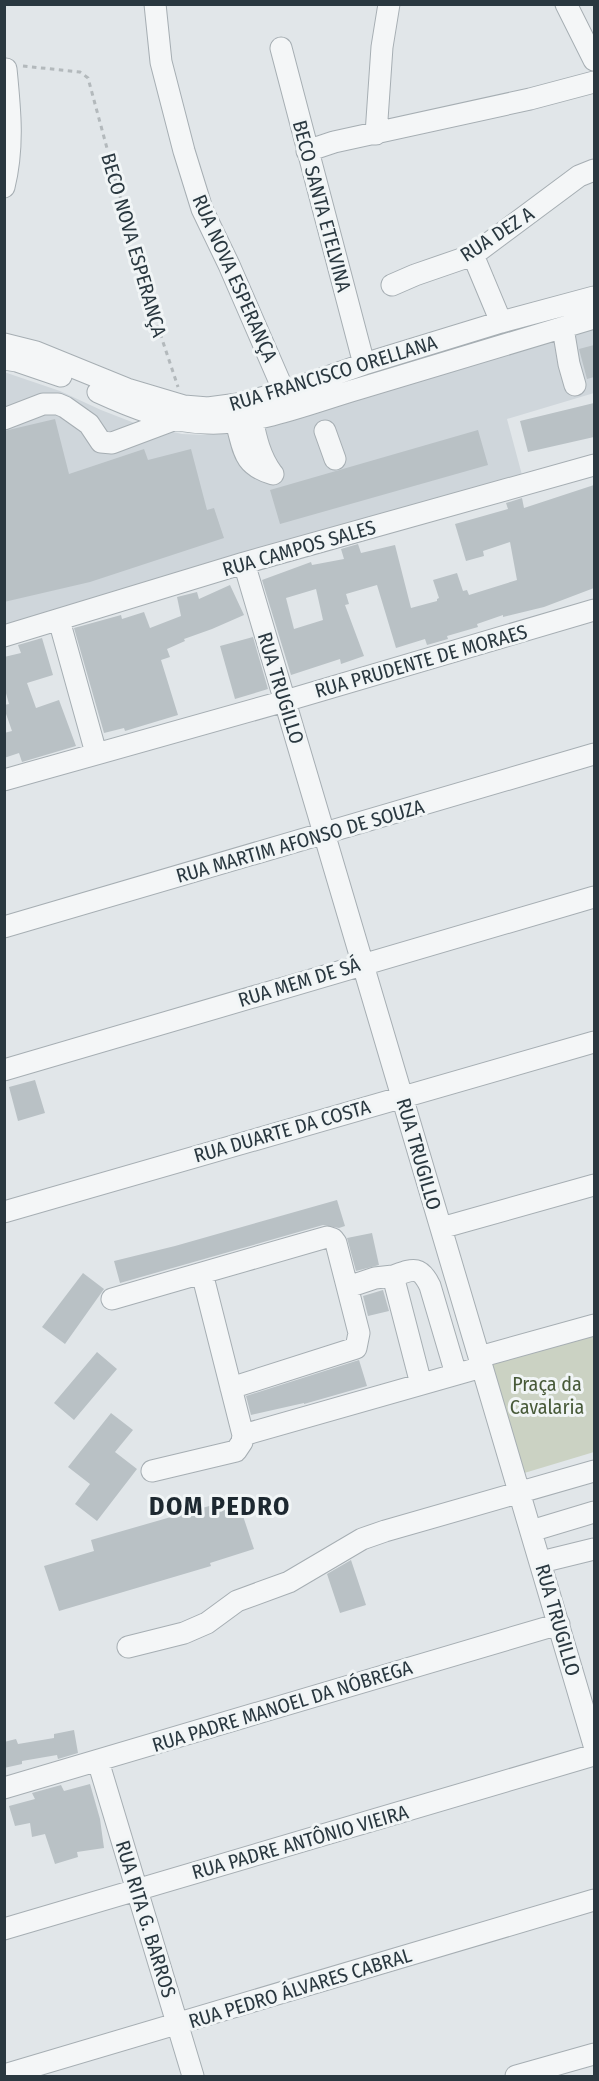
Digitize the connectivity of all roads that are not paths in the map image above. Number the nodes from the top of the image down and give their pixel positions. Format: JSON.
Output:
{"nodes":[{"id":1,"x":155,"y":4,"type":"edge"},
{"id":2,"x":389,"y":4,"type":"edge"},
{"id":3,"x":566,"y":4,"type":"edge"},
{"id":4,"x":281,"y":48,"type":"dead end"},
{"id":5,"x":594,"y":60,"type":"edge"},
{"id":6,"x":6,"y":69,"type":"edge"},
{"id":7,"x":594,"y":82,"type":"edge"},
{"id":8,"x":376,"y":134,"type":"junction"},
{"id":9,"x":307,"y":151,"type":"junction"},
{"id":10,"x":594,"y":170,"type":"edge"},
{"id":11,"x":4,"y":187,"type":"edge"},
{"id":12,"x":473,"y":255,"type":"junction"},
{"id":13,"x":392,"y":285,"type":"dead end"},
{"id":14,"x":594,"y":297,"type":"edge"},
{"id":15,"x":594,"y":318,"type":"edge"},
{"id":16,"x":501,"y":322,"type":"junction"},
{"id":17,"x":563,"y":327,"type":"junction"},
{"id":18,"x":4,"y":344,"type":"edge"},
{"id":19,"x":4,"y":359,"type":"edge"},
{"id":20,"x":364,"y":364,"type":"junction"},
{"id":21,"x":575,"y":385,"type":"dead end"},
{"id":22,"x":288,"y":400,"type":"junction"},
{"id":23,"x":180,"y":413,"type":"junction"},
{"id":24,"x":209,"y":416,"type":"junction"},
{"id":25,"x":4,"y":419,"type":"edge"},
{"id":26,"x":326,"y":431,"type":"dead end"},
{"id":27,"x":335,"y":459,"type":"dead end"},
{"id":28,"x":594,"y":465,"type":"edge"},
{"id":29,"x":244,"y":564,"type":"junction"},
{"id":30,"x":594,"y":610,"type":"edge"},
{"id":31,"x":59,"y":620,"type":"junction"},
{"id":32,"x":4,"y":636,"type":"edge"},
{"id":33,"x":285,"y":701,"type":"junction"},
{"id":34,"x":96,"y":753,"type":"junction"},
{"id":35,"x":594,"y":754,"type":"edge"},
{"id":36,"x":4,"y":780,"type":"edge"},
{"id":37,"x":324,"y":833,"type":"junction"},
{"id":38,"x":594,"y":897,"type":"edge"},
{"id":39,"x":4,"y":927,"type":"edge"},
{"id":40,"x":363,"y":963,"type":"junction"},
{"id":41,"x":594,"y":1042,"type":"edge"},
{"id":42,"x":4,"y":1070,"type":"edge"},
{"id":43,"x":402,"y":1096,"type":"junction"},
{"id":44,"x":594,"y":1185,"type":"edge"},
{"id":45,"x":4,"y":1212,"type":"edge"},
{"id":46,"x":441,"y":1228,"type":"junction"},
{"id":47,"x":202,"y":1273,"type":"junction"},
{"id":48,"x":393,"y":1276,"type":"junction"},
{"id":49,"x":348,"y":1287,"type":"junction"},
{"id":50,"x":112,"y":1299,"type":"dead end"},
{"id":51,"x":594,"y":1325,"type":"edge"},
{"id":52,"x":481,"y":1362,"type":"junction"},
{"id":53,"x":456,"y":1374,"type":"junction"},
{"id":54,"x":421,"y":1384,"type":"junction"},
{"id":55,"x":231,"y":1388,"type":"junction"},
{"id":56,"x":243,"y":1435,"type":"junction"},
{"id":57,"x":152,"y":1471,"type":"dead end"},
{"id":58,"x":594,"y":1471,"type":"edge"},
{"id":59,"x":520,"y":1493,"type":"junction"},
{"id":60,"x":594,"y":1512,"type":"edge"},
{"id":61,"x":566,"y":1521,"type":"junction"},
{"id":62,"x":531,"y":1531,"type":"junction"},
{"id":63,"x":585,"y":1551,"type":"edge"},
{"id":64,"x":541,"y":1562,"type":"junction"},
{"id":65,"x":559,"y":1624,"type":"junction"},
{"id":66,"x":128,"y":1647,"type":"dead end"},
{"id":67,"x":594,"y":1745,"type":"edge"},
{"id":68,"x":594,"y":1755,"type":"edge"},
{"id":69,"x":98,"y":1761,"type":"junction"},
{"id":70,"x":4,"y":1788,"type":"edge"},
{"id":71,"x":138,"y":1890,"type":"junction"},
{"id":72,"x":594,"y":1900,"type":"edge"},
{"id":73,"x":4,"y":1929,"type":"edge"},
{"id":74,"x":178,"y":2025,"type":"junction"},
{"id":75,"x":594,"y":2054,"type":"edge"},
{"id":76,"x":4,"y":2075,"type":"edge"},
{"id":77,"x":193,"y":2076,"type":"edge"},
{"id":78,"x":516,"y":2076,"type":"edge"}],
"edges":[{"from":1,"to":22,"type":"street","name":"RUA NOVA ESPERANÇA"},
{"from":2,"to":8,"type":"street"},
{"from":3,"to":5,"type":"street"},
{"from":4,"to":9,"type":"street","name":"BECO SANTA ETELVINA"},
{"from":6,"to":11,"type":"street"},
{"from":7,"to":8,"type":"street"},
{"from":8,"to":9,"type":"street"},
{"from":9,"to":20,"type":"street","name":"BECO SANTA ETELVINA"},
{"from":10,"to":12,"type":"street","name":"RUA DEZ A"},
{"from":12,"to":13,"type":"street","name":"RUA DEZ A"},
{"from":12,"to":16,"type":"street"},
{"from":14,"to":16,"type":"street","name":"RUA FRANCISCO ORELLANA"},
{"from":15,"to":17,"type":"street","name":"RUA FRANCISCO ORELLANA"},
{"from":16,"to":20,"type":"street","name":"RUA FRANCISCO ORELLANA"},
{"from":17,"to":21,"type":"street"},
{"from":17,"to":22,"type":"street","name":"RUA FRANCISCO ORELLANA"},
{"from":18,"to":23,"type":"street","name":"RUA FRANCISCO ORELLANA"},
{"from":19,"to":23,"type":"street","name":"RUA FRANCISCO ORELLANA"},
{"from":20,"to":22,"type":"street","name":"RUA FRANCISCO ORELLANA"},
{"from":22,"to":24,"type":"street","name":"RUA FRANCISCO ORELLANA"},
{"from":22,"to":24,"type":"street","name":"RUA FRANCISCO ORELLANA"},
{"from":23,"to":24,"type":"street","name":"RUA FRANCISCO ORELLANA"},
{"from":23,"to":25,"type":"street"},
{"from":26,"to":27,"type":"street"},
{"from":28,"to":29,"type":"street","name":"RUA CAMPOS SALES"},
{"from":29,"to":31,"type":"street","name":"RUA CAMPOS SALES"},
{"from":29,"to":33,"type":"street","name":"RUA TRUGILLO"},
{"from":30,"to":33,"type":"street","name":"RUA PRUDENTE DE MORAES"},
{"from":31,"to":32,"type":"street","name":"RUA CAMPOS SALES"},
{"from":31,"to":34,"type":"street"},
{"from":33,"to":34,"type":"street","name":"RUA PRUDENTE DE MORAES"},
{"from":33,"to":37,"type":"street","name":"RUA TRUGILLO"},
{"from":34,"to":36,"type":"street","name":"RUA PRUDENTE DE MORAES"},
{"from":35,"to":37,"type":"street","name":"RUA MARTIM AFONSO DE SOUZA"},
{"from":37,"to":39,"type":"street","name":"RUA MARTIM AFONSO DE SOUZA"},
{"from":37,"to":40,"type":"street","name":"RUA TRUGILLO"},
{"from":38,"to":40,"type":"street","name":"RUA MEM DE SÁ"},
{"from":40,"to":42,"type":"street","name":"RUA MEM DE SÁ"},
{"from":40,"to":43,"type":"street","name":"RUA TRUGILLO"},
{"from":41,"to":43,"type":"street","name":"RUA DUARTE DA COSTA"},
{"from":43,"to":45,"type":"street","name":"RUA DUARTE DA COSTA"},
{"from":43,"to":46,"type":"street","name":"RUA TRUGILLO"},
{"from":44,"to":46,"type":"street"},
{"from":46,"to":52,"type":"street","name":"RUA TRUGILLO"},
{"from":47,"to":49,"type":"street"},
{"from":47,"to":50,"type":"street"},
{"from":47,"to":55,"type":"street"},
{"from":48,"to":49,"type":"street"},
{"from":48,"to":53,"type":"street"},
{"from":48,"to":54,"type":"street"},
{"from":49,"to":55,"type":"street"},
{"from":51,"to":52,"type":"street"},
{"from":52,"to":53,"type":"street"},
{"from":52,"to":59,"type":"street","name":"RUA TRUGILLO"},
{"from":53,"to":54,"type":"street"},
{"from":54,"to":56,"type":"street"},
{"from":55,"to":56,"type":"street"},
{"from":56,"to":57,"type":"street"},
{"from":58,"to":59,"type":"street"},
{"from":59,"to":62,"type":"street","name":"RUA TRUGILLO"},
{"from":59,"to":66,"type":"street"},
{"from":60,"to":61,"type":"street"},
{"from":61,"to":62,"type":"street"},
{"from":61,"to":63,"type":"street"},
{"from":62,"to":64,"type":"street","name":"RUA TRUGILLO"},
{"from":63,"to":64,"type":"street"},
{"from":64,"to":65,"type":"street","name":"RUA TRUGILLO"},
{"from":65,"to":67,"type":"street","name":"RUA TRUGILLO"},
{"from":65,"to":69,"type":"street","name":"RUA PADRE MANOEL DA NÓBREGA"},
{"from":68,"to":71,"type":"street","name":"RUA PADRE ANTÔNIO VIEIRA"},
{"from":69,"to":70,"type":"street","name":"RUA PADRE MANOEL DA NÓBREGA"},
{"from":69,"to":71,"type":"street","name":"RUA RITA G. BARROS"},
{"from":71,"to":73,"type":"street","name":"RUA PADRE ANTÔNIO VIEIRA"},
{"from":71,"to":74,"type":"street","name":"RUA RITA G. BARROS"},
{"from":72,"to":74,"type":"street","name":"RUA PEDRO ÁLVARES CABRAL"},
{"from":74,"to":76,"type":"street","name":"RUA PEDRO ÁLVARES CABRAL"},
{"from":74,"to":77,"type":"street","name":"RUA RITA G. BARROS"},
{"from":75,"to":78,"type":"street"}]}
